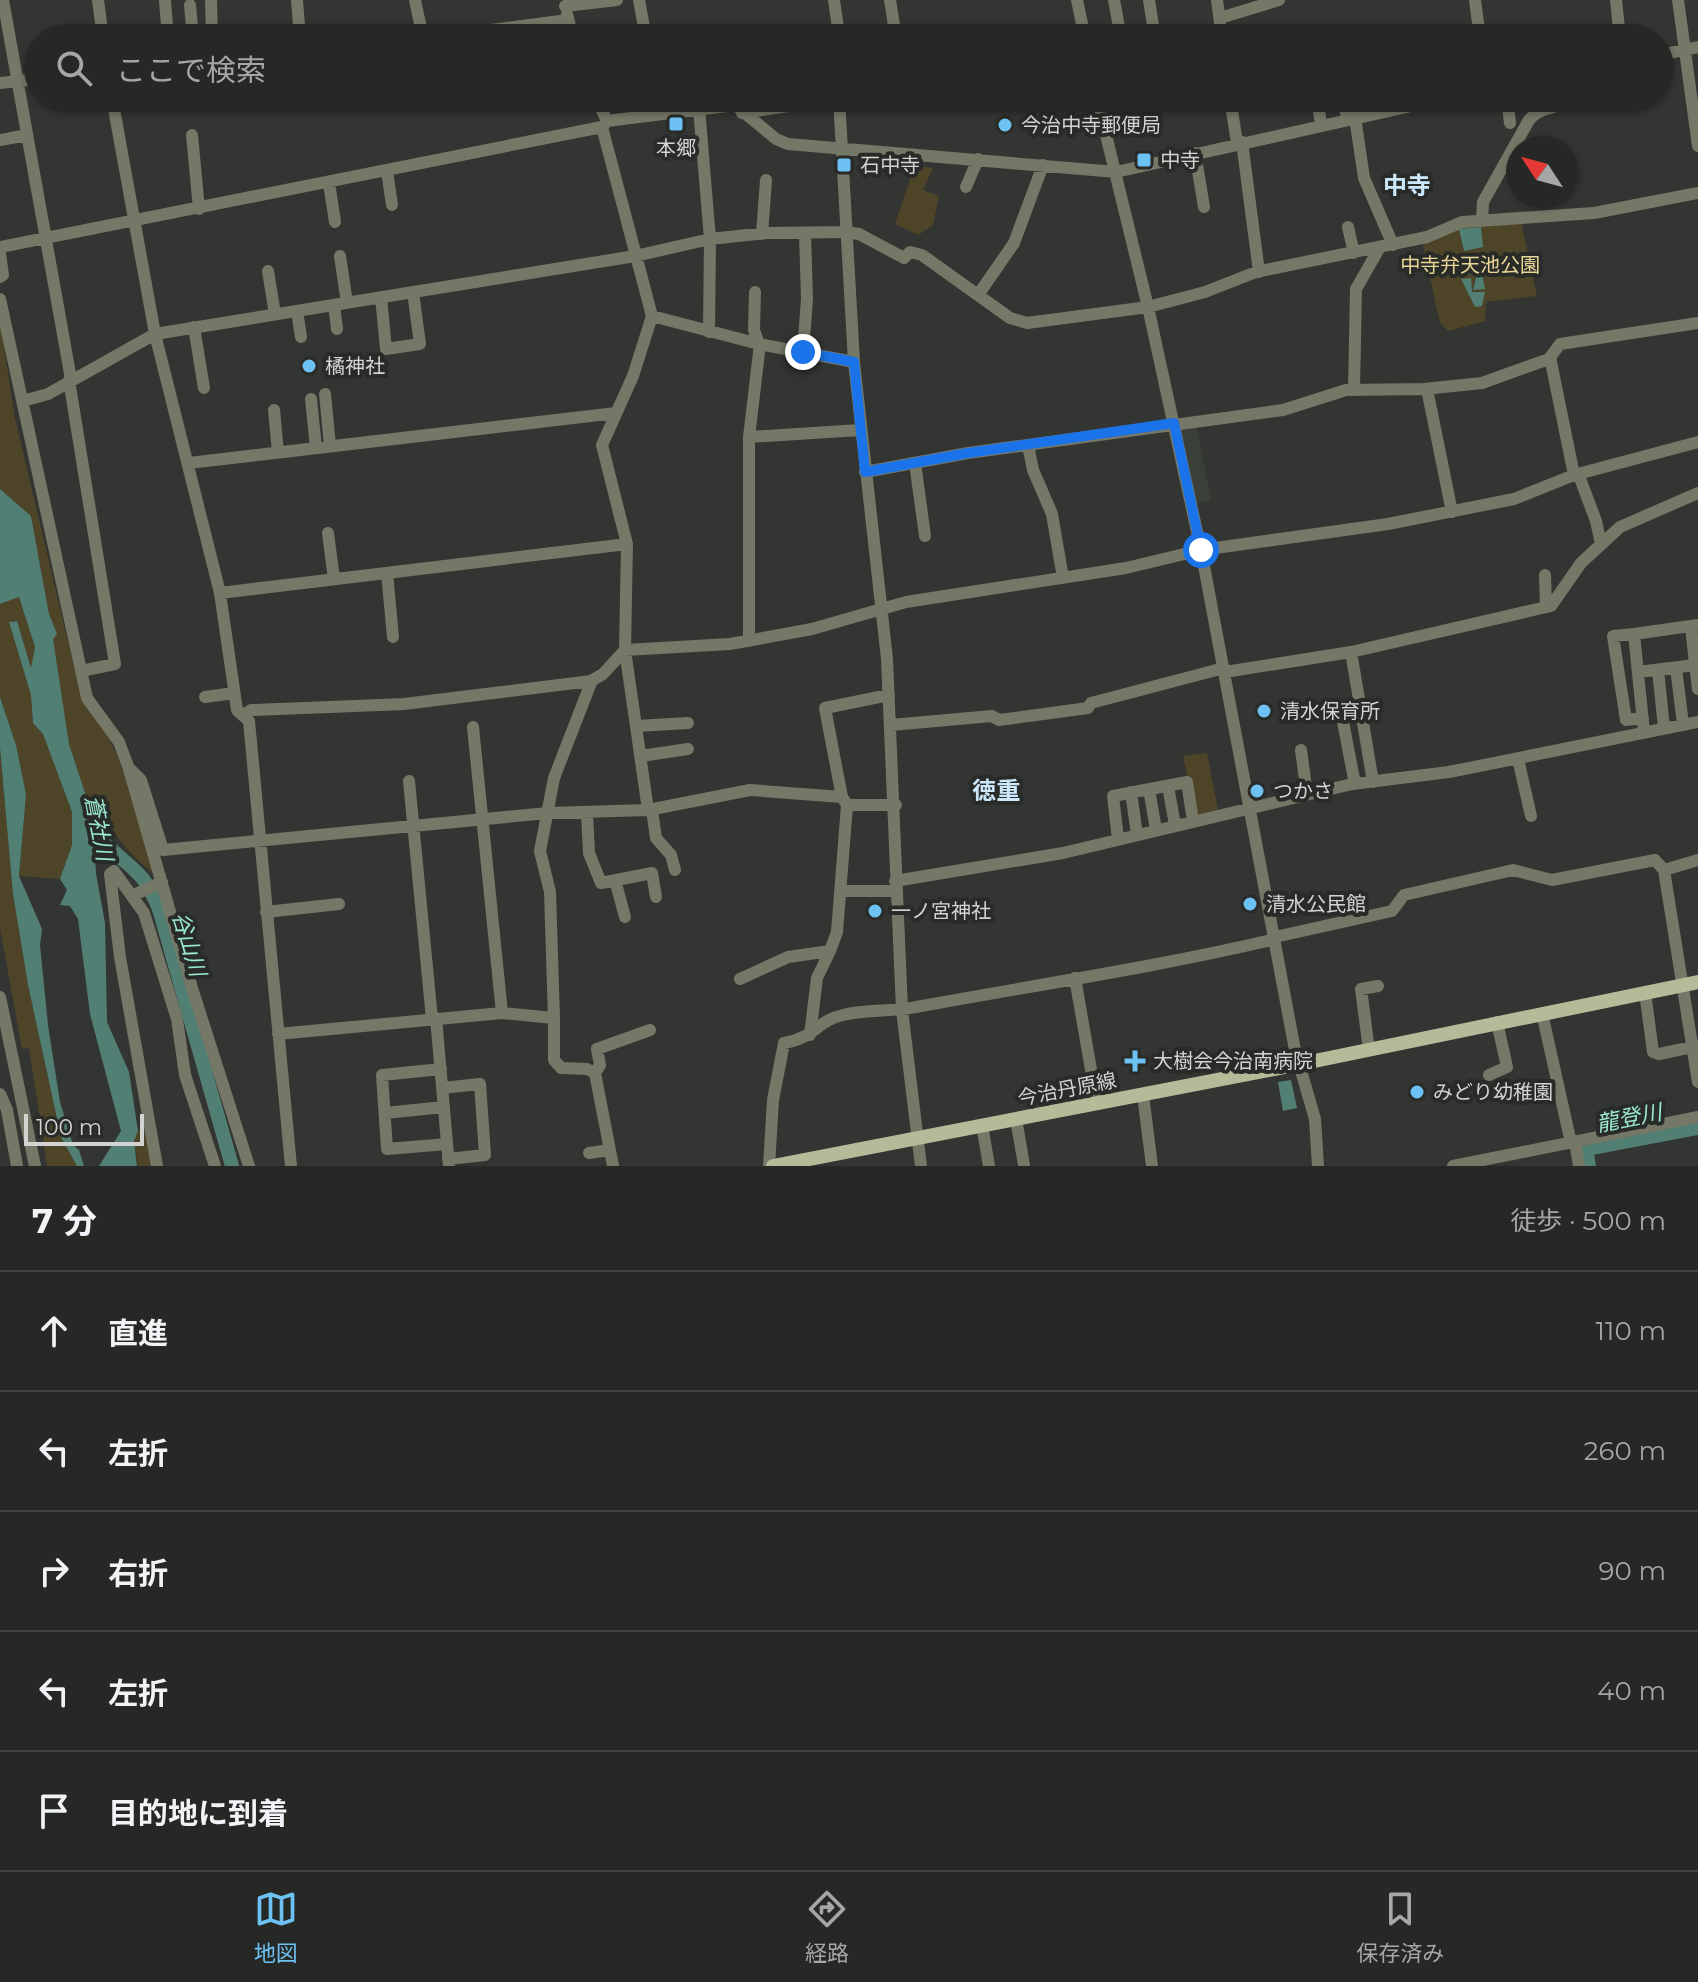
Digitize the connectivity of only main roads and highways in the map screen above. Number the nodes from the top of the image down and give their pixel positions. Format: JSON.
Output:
{"nodes":[{"id":1,"x":1691,"y":983,"type":"edge"},
{"id":2,"x":774,"y":1166,"type":"edge"}],
"edges":[{"from":1,"to":2,"type":"main road","name":"今治丹原線"}]}
